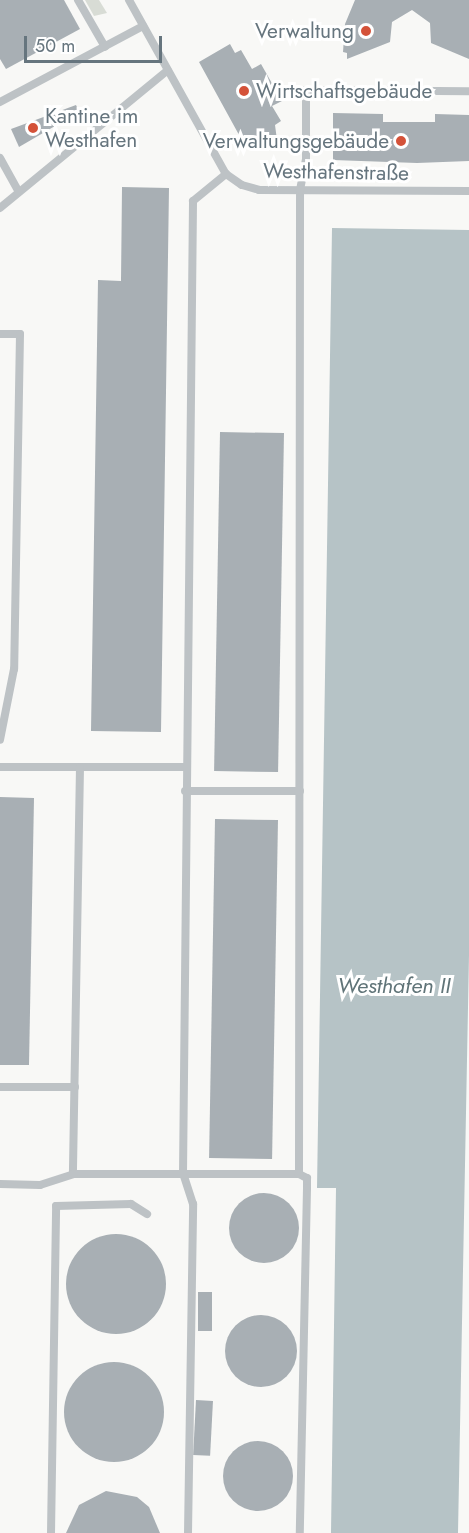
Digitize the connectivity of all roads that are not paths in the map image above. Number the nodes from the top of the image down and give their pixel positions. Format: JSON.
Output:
{"nodes":[{"id":1,"x":78,"y":0,"type":"edge"},
{"id":2,"x":129,"y":0,"type":"edge"},
{"id":3,"x":144,"y":26,"type":"junction"},
{"id":4,"x":105,"y":47,"type":"junction"},
{"id":5,"x":168,"y":70,"type":"junction"},
{"id":6,"x":469,"y":91,"type":"edge"},
{"id":7,"x":0,"y":102,"type":"edge"},
{"id":8,"x":0,"y":158,"type":"edge"},
{"id":9,"x":226,"y":174,"type":"junction"},
{"id":10,"x":18,"y":190,"type":"junction"},
{"id":11,"x":300,"y":190,"type":"junction"},
{"id":12,"x":469,"y":191,"type":"edge"},
{"id":13,"x":0,"y":208,"type":"edge"},
{"id":14,"x":0,"y":334,"type":"edge"},
{"id":15,"x":0,"y":740,"type":"edge"},
{"id":16,"x":0,"y":767,"type":"edge"},
{"id":17,"x":80,"y":767,"type":"junction"},
{"id":18,"x":186,"y":767,"type":"junction"},
{"id":19,"x":185,"y":790,"type":"junction"},
{"id":20,"x":300,"y":791,"type":"junction"},
{"id":21,"x":0,"y":1087,"type":"edge"},
{"id":22,"x":75,"y":1087,"type":"junction"},
{"id":23,"x":73,"y":1174,"type":"junction"},
{"id":24,"x":183,"y":1174,"type":"junction"},
{"id":25,"x":299,"y":1174,"type":"junction"},
{"id":26,"x":0,"y":1184,"type":"edge"},
{"id":27,"x":147,"y":1214,"type":"dead end"},
{"id":28,"x":51,"y":1533,"type":"edge"},
{"id":29,"x":188,"y":1533,"type":"edge"},
{"id":30,"x":300,"y":1533,"type":"edge"}],
"edges":[{"from":1,"to":4,"type":"lane"},
{"from":2,"to":3,"type":"lane"},
{"from":3,"to":4,"type":"lane"},
{"from":3,"to":5,"type":"lane"},
{"from":4,"to":7,"type":"lane"},
{"from":5,"to":9,"type":"lane"},
{"from":5,"to":10,"type":"lane"},
{"from":6,"to":11,"type":"lane"},
{"from":8,"to":10,"type":"lane"},
{"from":9,"to":11,"type":"lane","name":"Westhafenstraße"},
{"from":9,"to":18,"type":"lane"},
{"from":10,"to":13,"type":"lane"},
{"from":11,"to":12,"type":"lane","name":"Westhafenstraße"},
{"from":11,"to":20,"type":"lane"},
{"from":14,"to":15,"type":"lane"},
{"from":16,"to":17,"type":"lane"},
{"from":17,"to":18,"type":"lane"},
{"from":17,"to":22,"type":"lane"},
{"from":18,"to":19,"type":"lane"},
{"from":19,"to":20,"type":"lane"},
{"from":19,"to":24,"type":"lane"},
{"from":20,"to":25,"type":"lane"},
{"from":21,"to":22,"type":"lane"},
{"from":22,"to":23,"type":"lane"},
{"from":23,"to":24,"type":"lane"},
{"from":23,"to":26,"type":"lane"},
{"from":24,"to":25,"type":"lane"},
{"from":24,"to":29,"type":"lane"},
{"from":25,"to":30,"type":"lane"},
{"from":27,"to":28,"type":"lane"}]}
